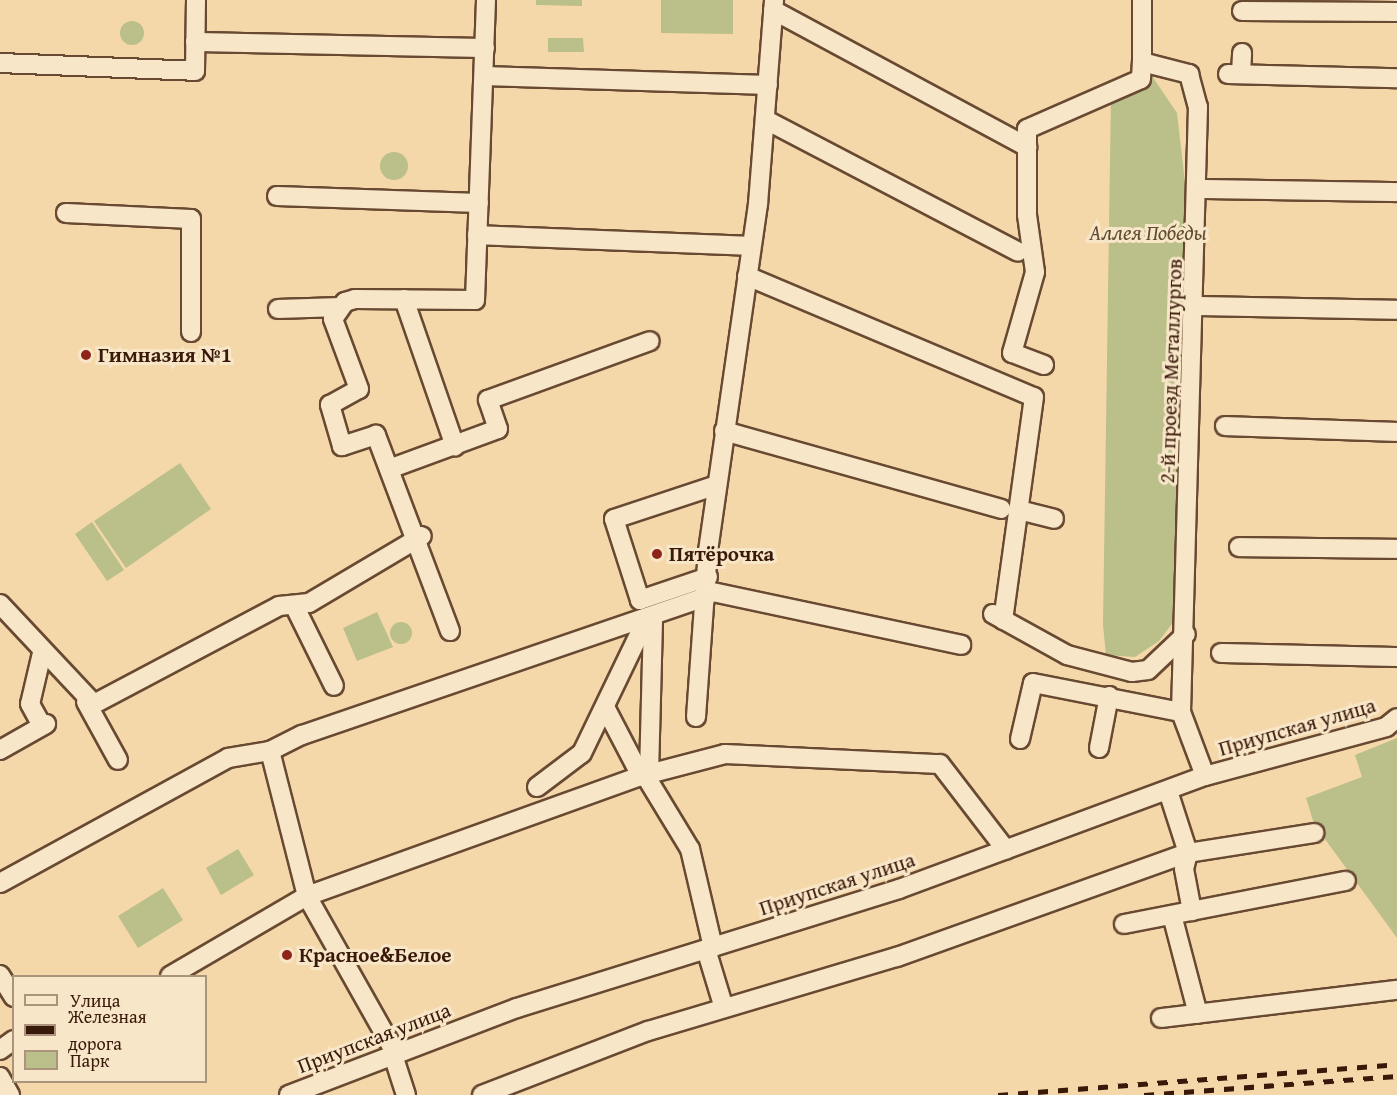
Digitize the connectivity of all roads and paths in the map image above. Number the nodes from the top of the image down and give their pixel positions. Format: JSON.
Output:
{"nodes":[{"id":1,"x":196,"y":0,"type":"edge"},
{"id":2,"x":486,"y":0,"type":"edge"},
{"id":3,"x":1142,"y":0,"type":"edge"},
{"id":4,"x":773,"y":5,"type":"edge"},
{"id":5,"x":1242,"y":10,"type":"dead end"},
{"id":6,"x":1397,"y":12,"type":"edge"},
{"id":7,"x":195,"y":42,"type":"junction"},
{"id":8,"x":485,"y":48,"type":"junction"},
{"id":9,"x":1242,"y":53,"type":"dead end"},
{"id":10,"x":1142,"y":62,"type":"junction"},
{"id":11,"x":0,"y":63,"type":"edge"},
{"id":12,"x":485,"y":76,"type":"junction"},
{"id":13,"x":1397,"y":78,"type":"edge"},
{"id":14,"x":768,"y":85,"type":"junction"},
{"id":15,"x":766,"y":120,"type":"junction"},
{"id":16,"x":1027,"y":147,"type":"junction"},
{"id":17,"x":1199,"y":189,"type":"junction"},
{"id":18,"x":1397,"y":192,"type":"edge"},
{"id":19,"x":277,"y":196,"type":"dead end"},
{"id":20,"x":479,"y":203,"type":"junction"},
{"id":21,"x":66,"y":213,"type":"dead end"},
{"id":22,"x":477,"y":235,"type":"junction"},
{"id":23,"x":751,"y":246,"type":"junction"},
{"id":24,"x":1018,"y":252,"type":"dead end"},
{"id":25,"x":747,"y":276,"type":"junction"},
{"id":26,"x":404,"y":299,"type":"junction"},
{"id":27,"x":1195,"y":306,"type":"junction"},
{"id":28,"x":340,"y":307,"type":"junction"},
{"id":29,"x":278,"y":309,"type":"dead end"},
{"id":30,"x":1397,"y":310,"type":"edge"},
{"id":31,"x":191,"y":332,"type":"dead end"},
{"id":32,"x":651,"y":341,"type":"dead end"},
{"id":33,"x":1044,"y":364,"type":"dead end"},
{"id":34,"x":1224,"y":426,"type":"dead end"},
{"id":35,"x":724,"y":431,"type":"junction"},
{"id":36,"x":1397,"y":432,"type":"edge"},
{"id":37,"x":455,"y":446,"type":"junction"},
{"id":38,"x":389,"y":469,"type":"junction"},
{"id":39,"x":717,"y":485,"type":"junction"},
{"id":40,"x":1010,"y":510,"type":"junction"},
{"id":41,"x":1054,"y":519,"type":"dead end"},
{"id":42,"x":419,"y":538,"type":"junction"},
{"id":43,"x":1239,"y":547,"type":"dead end"},
{"id":44,"x":1397,"y":549,"type":"edge"},
{"id":45,"x":708,"y":588,"type":"junction"},
{"id":46,"x":294,"y":605,"type":"junction"},
{"id":47,"x":2,"y":612,"type":"edge"},
{"id":48,"x":650,"y":619,"type":"junction"},
{"id":49,"x":450,"y":631,"type":"dead end"},
{"id":50,"x":1186,"y":634,"type":"junction"},
{"id":51,"x":961,"y":645,"type":"dead end"},
{"id":52,"x":42,"y":653,"type":"junction"},
{"id":53,"x":1221,"y":653,"type":"dead end"},
{"id":54,"x":1397,"y":657,"type":"edge"},
{"id":55,"x":334,"y":686,"type":"dead end"},
{"id":56,"x":1109,"y":696,"type":"junction"},
{"id":57,"x":86,"y":702,"type":"junction"},
{"id":58,"x":606,"y":709,"type":"junction"},
{"id":59,"x":1181,"y":712,"type":"junction"},
{"id":60,"x":696,"y":717,"type":"dead end"},
{"id":61,"x":1397,"y":718,"type":"edge"},
{"id":62,"x":1020,"y":739,"type":"dead end"},
{"id":63,"x":1099,"y":748,"type":"dead end"},
{"id":64,"x":0,"y":750,"type":"edge"},
{"id":65,"x":270,"y":751,"type":"junction"},
{"id":66,"x":118,"y":760,"type":"dead end"},
{"id":67,"x":645,"y":775,"type":"junction"},
{"id":68,"x":1205,"y":776,"type":"junction"},
{"id":69,"x":537,"y":787,"type":"dead end"},
{"id":70,"x":1168,"y":791,"type":"junction"},
{"id":71,"x":1314,"y":833,"type":"dead end"},
{"id":72,"x":1006,"y":850,"type":"junction"},
{"id":73,"x":1188,"y":853,"type":"junction"},
{"id":74,"x":1346,"y":881,"type":"dead end"},
{"id":75,"x":0,"y":883,"type":"edge"},
{"id":76,"x":299,"y":896,"type":"junction"},
{"id":77,"x":1192,"y":911,"type":"junction"},
{"id":78,"x":1172,"y":915,"type":"junction"},
{"id":79,"x":1124,"y":924,"type":"dead end"},
{"id":80,"x":710,"y":948,"type":"junction"},
{"id":81,"x":0,"y":975,"type":"edge"},
{"id":82,"x":172,"y":975,"type":"edge"},
{"id":83,"x":1397,"y":990,"type":"edge"},
{"id":84,"x":12,"y":994,"type":"edge"},
{"id":85,"x":723,"y":1005,"type":"junction"},
{"id":86,"x":1198,"y":1014,"type":"junction"},
{"id":87,"x":1161,"y":1018,"type":"dead end"},
{"id":88,"x":395,"y":1055,"type":"junction"},
{"id":89,"x":0,"y":1077,"type":"edge"},
{"id":90,"x":10,"y":1095,"type":"edge"},
{"id":91,"x":289,"y":1095,"type":"edge"},
{"id":92,"x":405,"y":1095,"type":"edge"},
{"id":93,"x":482,"y":1095,"type":"edge"}],
"edges":[{"from":1,"to":7,"type":"street"},
{"from":2,"to":8,"type":"street"},
{"from":3,"to":10,"type":"street"},
{"from":4,"to":14,"type":"street"},
{"from":4,"to":16,"type":"street"},
{"from":5,"to":6,"type":"street"},
{"from":7,"to":8,"type":"street"},
{"from":7,"to":11,"type":"street"},
{"from":8,"to":12,"type":"street"},
{"from":9,"to":13,"type":"street"},
{"from":10,"to":16,"type":"street"},
{"from":10,"to":17,"type":"street","name":"2-й проезд Металлургов"},
{"from":12,"to":14,"type":"street"},
{"from":12,"to":20,"type":"street"},
{"from":14,"to":15,"type":"street"},
{"from":15,"to":23,"type":"street"},
{"from":15,"to":24,"type":"street"},
{"from":16,"to":33,"type":"street"},
{"from":17,"to":18,"type":"street"},
{"from":17,"to":27,"type":"street","name":"2-й проезд Металлургов"},
{"from":19,"to":20,"type":"street"},
{"from":20,"to":22,"type":"street"},
{"from":21,"to":31,"type":"street"},
{"from":22,"to":23,"type":"street"},
{"from":22,"to":26,"type":"street"},
{"from":23,"to":25,"type":"street"},
{"from":25,"to":35,"type":"street"},
{"from":25,"to":40,"type":"street"},
{"from":26,"to":28,"type":"street"},
{"from":26,"to":37,"type":"street"},
{"from":27,"to":30,"type":"street"},
{"from":27,"to":50,"type":"street","name":"2-й проезд Металлургов"},
{"from":28,"to":29,"type":"street"},
{"from":28,"to":38,"type":"street"},
{"from":32,"to":37,"type":"street"},
{"from":34,"to":36,"type":"street"},
{"from":35,"to":39,"type":"street"},
{"from":35,"to":40,"type":"street"},
{"from":37,"to":38,"type":"street"},
{"from":38,"to":42,"type":"street"},
{"from":39,"to":45,"type":"street"},
{"from":39,"to":45,"type":"street"},
{"from":40,"to":41,"type":"street"},
{"from":40,"to":50,"type":"street"},
{"from":42,"to":46,"type":"street"},
{"from":42,"to":49,"type":"street"},
{"from":43,"to":44,"type":"street"},
{"from":45,"to":48,"type":"street"},
{"from":45,"to":51,"type":"street"},
{"from":45,"to":60,"type":"street"},
{"from":46,"to":55,"type":"street"},
{"from":46,"to":57,"type":"street"},
{"from":47,"to":52,"type":"street"},
{"from":48,"to":58,"type":"street"},
{"from":48,"to":65,"type":"street"},
{"from":48,"to":67,"type":"street"},
{"from":50,"to":59,"type":"street","name":"2-й проезд Металлургов"},
{"from":52,"to":57,"type":"street"},
{"from":52,"to":64,"type":"street"},
{"from":53,"to":54,"type":"street"},
{"from":56,"to":59,"type":"street"},
{"from":56,"to":62,"type":"street"},
{"from":56,"to":63,"type":"street"},
{"from":57,"to":66,"type":"street"},
{"from":58,"to":67,"type":"street"},
{"from":58,"to":69,"type":"street"},
{"from":59,"to":68,"type":"street","name":"2-й проезд Металлургов"},
{"from":61,"to":68,"type":"street","name":"Приупская улица"},
{"from":65,"to":75,"type":"street"},
{"from":65,"to":76,"type":"street"},
{"from":67,"to":72,"type":"street"},
{"from":67,"to":76,"type":"street"},
{"from":67,"to":80,"type":"street"},
{"from":68,"to":70,"type":"street","name":"Приупская улица"},
{"from":70,"to":72,"type":"street","name":"Приупская улица"},
{"from":70,"to":73,"type":"street"},
{"from":71,"to":73,"type":"street"},
{"from":72,"to":80,"type":"street","name":"Приупская улица"},
{"from":73,"to":77,"type":"street"},
{"from":73,"to":85,"type":"street"},
{"from":74,"to":77,"type":"street"},
{"from":76,"to":82,"type":"street"},
{"from":76,"to":88,"type":"street"},
{"from":77,"to":78,"type":"street"},
{"from":78,"to":79,"type":"street"},
{"from":78,"to":86,"type":"street"},
{"from":80,"to":85,"type":"street"},
{"from":80,"to":88,"type":"street","name":"Приупская улица"},
{"from":81,"to":84,"type":"street"},
{"from":83,"to":86,"type":"street"},
{"from":85,"to":93,"type":"street"},
{"from":86,"to":87,"type":"street"},
{"from":88,"to":91,"type":"street","name":"Приупская улица"},
{"from":88,"to":92,"type":"street"},
{"from":89,"to":90,"type":"street"}]}
